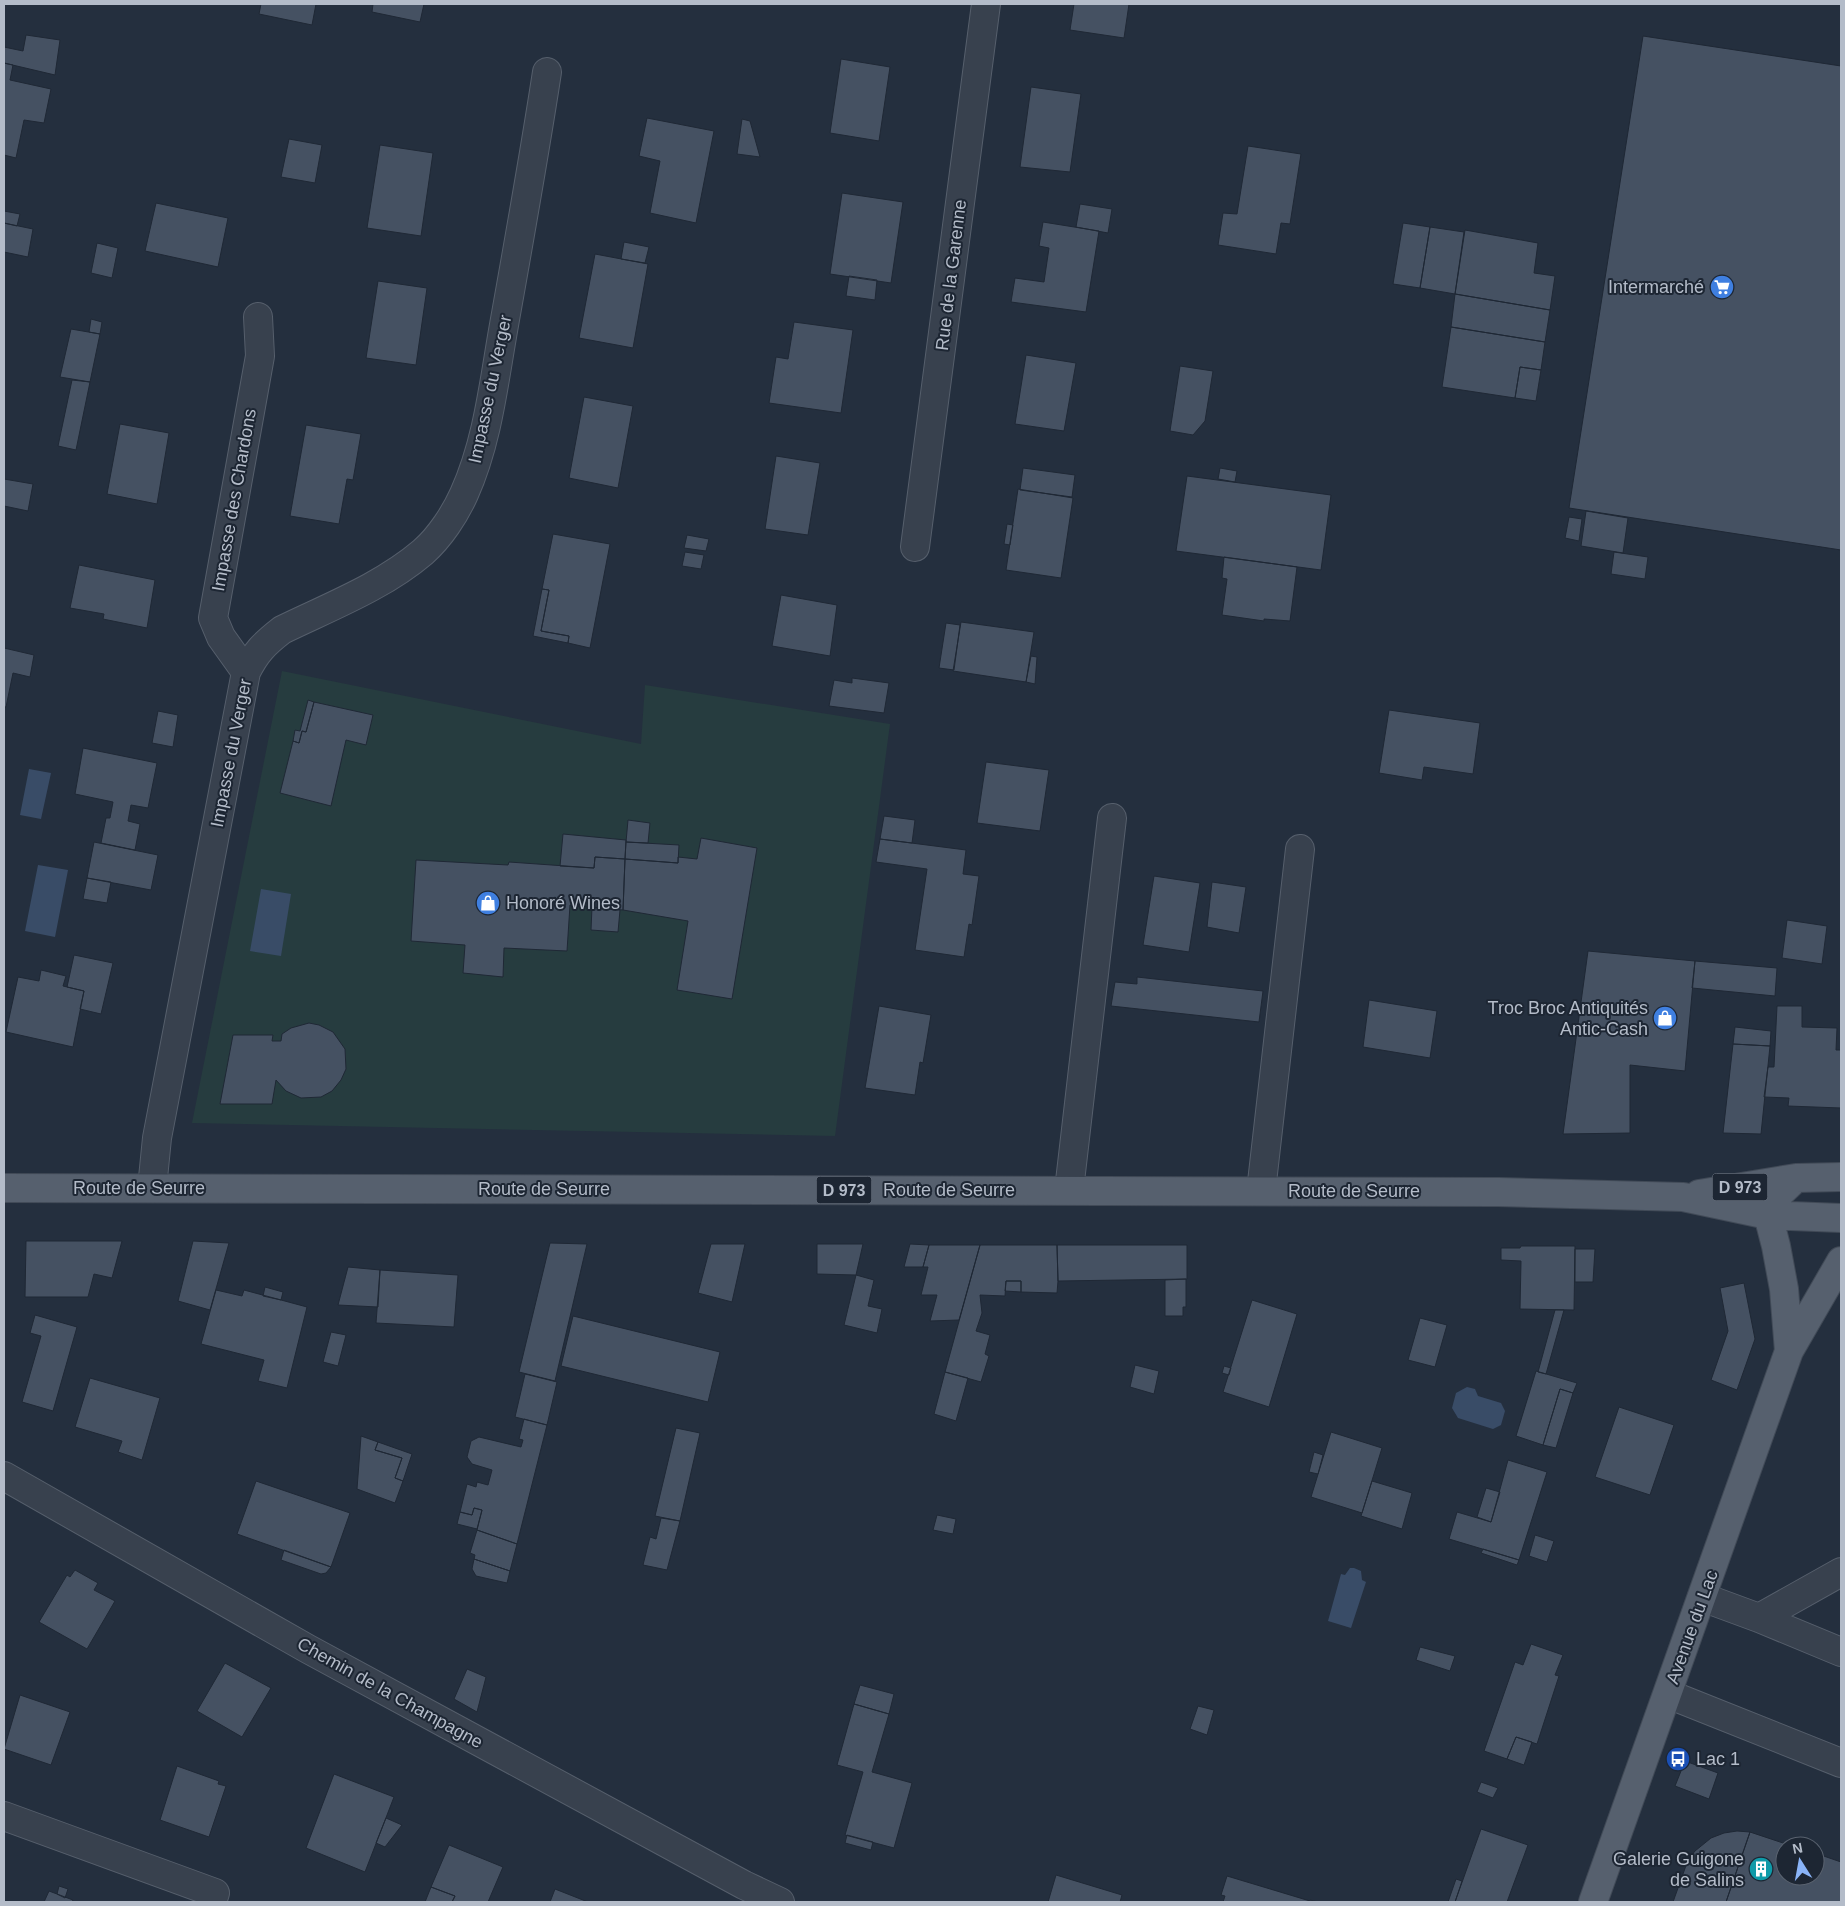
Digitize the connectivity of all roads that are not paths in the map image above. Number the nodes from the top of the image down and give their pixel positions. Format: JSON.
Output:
{"nodes":[{"id":1,"x":986,"y":4,"type":"edge"},
{"id":2,"x":547,"y":72,"type":"dead end"},
{"id":3,"x":258,"y":317,"type":"dead end"},
{"id":4,"x":915,"y":547,"type":"dead end"},
{"id":5,"x":246,"y":672,"type":"junction"},
{"id":6,"x":1112,"y":818,"type":"dead end"},
{"id":7,"x":1300,"y":849,"type":"dead end"},
{"id":8,"x":1841,"y":1177,"type":"edge"},
{"id":9,"x":1796,"y":1178,"type":"junction"},
{"id":10,"x":4,"y":1188,"type":"edge"},
{"id":11,"x":152,"y":1188,"type":"junction"},
{"id":12,"x":1069,"y":1190,"type":"junction"},
{"id":13,"x":1261,"y":1191,"type":"junction"},
{"id":14,"x":1684,"y":1197,"type":"junction"},
{"id":15,"x":1768,"y":1215,"type":"junction"},
{"id":16,"x":1841,"y":1218,"type":"edge"},
{"id":17,"x":1841,"y":1261,"type":"edge"},
{"id":18,"x":1789,"y":1351,"type":"junction"},
{"id":19,"x":4,"y":1476,"type":"edge"},
{"id":20,"x":1841,"y":1572,"type":"edge"},
{"id":21,"x":1702,"y":1597,"type":"junction"},
{"id":22,"x":1759,"y":1618,"type":"junction"},
{"id":23,"x":1841,"y":1652,"type":"edge"},
{"id":24,"x":1668,"y":1694,"type":"junction"},
{"id":25,"x":1841,"y":1763,"type":"edge"},
{"id":26,"x":4,"y":1816,"type":"edge"},
{"id":27,"x":212,"y":1902,"type":"edge"},
{"id":28,"x":780,"y":1902,"type":"edge"},
{"id":29,"x":1593,"y":1902,"type":"edge"}],
"edges":[{"from":1,"to":4,"type":"street","name":"Rue de la Garenne"},
{"from":2,"to":5,"type":"street","name":"Impasse du Verger"},
{"from":3,"to":5,"type":"street","name":"Impasse des Chardons"},
{"from":5,"to":11,"type":"street","name":"Impasse du Verger"},
{"from":6,"to":12,"type":"street"},
{"from":7,"to":13,"type":"street"},
{"from":8,"to":9,"type":"main road","name":"Route de Seurre","number":"D 973"},
{"from":9,"to":14,"type":"main road","name":"Route de Seurre","number":"D 973"},
{"from":9,"to":15,"type":"main road"},
{"from":10,"to":11,"type":"main road","name":"Route de Seurre","number":"D 973"},
{"from":11,"to":12,"type":"main road","name":"Route de Seurre","number":"D 973"},
{"from":12,"to":13,"type":"main road","name":"Route de Seurre","number":"D 973"},
{"from":13,"to":14,"type":"main road","name":"Route de Seurre","number":"D 973"},
{"from":14,"to":15,"type":"main road","name":"Route de Seurre","number":"D 973"},
{"from":15,"to":16,"type":"main road","name":"Route de Seurre","number":"D 973"},
{"from":15,"to":18,"type":"main road","name":"Avenue du Lac"},
{"from":17,"to":18,"type":"main road","name":"Avenue du Lac"},
{"from":18,"to":21,"type":"main road","name":"Avenue du Lac"},
{"from":19,"to":28,"type":"street","name":"Chemin de la Champagne"},
{"from":20,"to":22,"type":"street"},
{"from":21,"to":22,"type":"street"},
{"from":21,"to":24,"type":"main road","name":"Avenue du Lac"},
{"from":22,"to":23,"type":"street"},
{"from":24,"to":25,"type":"street"},
{"from":24,"to":29,"type":"main road","name":"Avenue du Lac"},
{"from":26,"to":27,"type":"street"}]}
